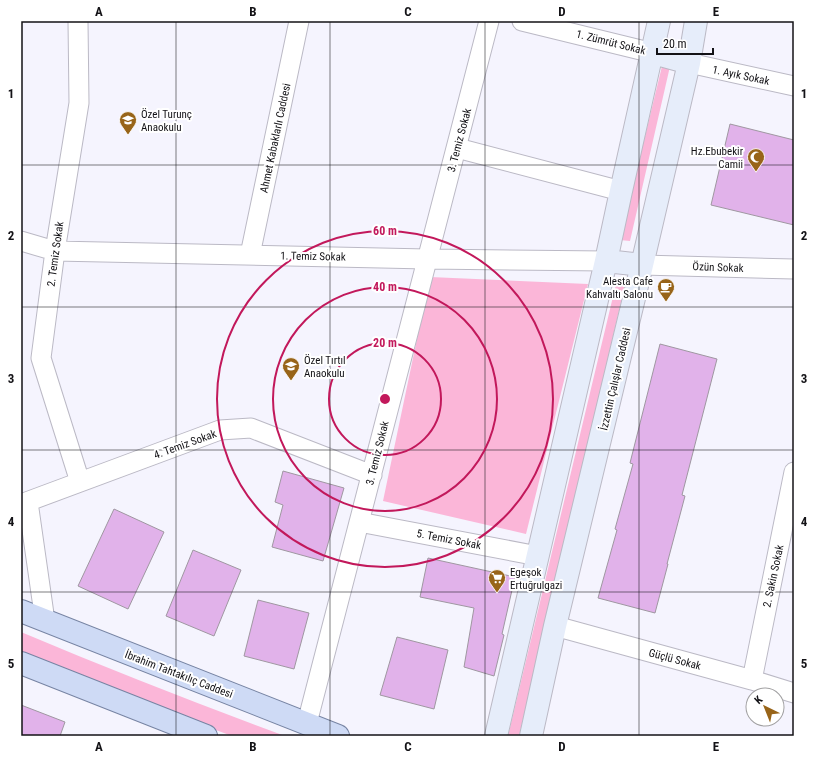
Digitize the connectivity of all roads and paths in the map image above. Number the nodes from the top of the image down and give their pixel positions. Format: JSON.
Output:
{"nodes":[{"id":1,"x":78,"y":21,"type":"edge"},
{"id":2,"x":299,"y":21,"type":"edge"},
{"id":3,"x":489,"y":21,"type":"edge"},
{"id":4,"x":522,"y":21,"type":"edge"},
{"id":5,"x":659,"y":21,"type":"edge"},
{"id":6,"x":696,"y":21,"type":"edge"},
{"id":7,"x":653,"y":53,"type":"junction"},
{"id":8,"x":689,"y":63,"type":"junction"},
{"id":9,"x":794,"y":86,"type":"edge"},
{"id":10,"x":456,"y":148,"type":"junction"},
{"id":11,"x":621,"y":191,"type":"junction"},
{"id":12,"x":21,"y":241,"type":"edge"},
{"id":13,"x":55,"y":251,"type":"junction"},
{"id":14,"x":250,"y":255,"type":"junction"},
{"id":15,"x":428,"y":259,"type":"junction"},
{"id":16,"x":606,"y":261,"type":"junction"},
{"id":17,"x":642,"y":265,"type":"junction"},
{"id":18,"x":794,"y":269,"type":"edge"},
{"id":19,"x":794,"y":472,"type":"edge"},
{"id":20,"x":372,"y":475,"type":"junction"},
{"id":21,"x":80,"y":482,"type":"junction"},
{"id":22,"x":25,"y":503,"type":"edge"},
{"id":23,"x":359,"y":522,"type":"junction"},
{"id":24,"x":538,"y":556,"type":"junction"},
{"id":25,"x":21,"y":611,"type":"edge"},
{"id":26,"x":45,"y":622,"type":"junction"},
{"id":27,"x":555,"y":626,"type":"junction"},
{"id":28,"x":21,"y":663,"type":"edge"},
{"id":29,"x":752,"y":680,"type":"junction"},
{"id":30,"x":794,"y":693,"type":"edge"},
{"id":31,"x":307,"y":723,"type":"junction"},
{"id":32,"x":206,"y":736,"type":"edge"},
{"id":33,"x":338,"y":736,"type":"edge"},
{"id":34,"x":496,"y":736,"type":"edge"},
{"id":35,"x":531,"y":736,"type":"edge"}],
"edges":[{"from":1,"to":13,"type":"street","name":"2. Temiz Sokak"},
{"from":2,"to":14,"type":"street","name":"Ahmet Kabaklarlı Caddesi"},
{"from":3,"to":10,"type":"street","name":"3. Temiz Sokak"},
{"from":4,"to":7,"type":"street","name":"1. Zümrüt Sokak"},
{"from":5,"to":7,"type":"street"},
{"from":6,"to":8,"type":"street","name":"İzzettin Çalışlar Caddesi"},
{"from":7,"to":8,"type":"street"},
{"from":7,"to":11,"type":"street"},
{"from":8,"to":9,"type":"street","name":"1. Ayık Sokak"},
{"from":8,"to":17,"type":"street","name":"İzzettin Çalışlar Caddesi"},
{"from":10,"to":11,"type":"street"},
{"from":10,"to":15,"type":"street","name":"3. Temiz Sokak"},
{"from":11,"to":16,"type":"street"},
{"from":12,"to":13,"type":"street","name":"1. Temiz Sokak"},
{"from":13,"to":14,"type":"street","name":"1. Temiz Sokak"},
{"from":13,"to":21,"type":"street","name":"2. Temiz Sokak"},
{"from":14,"to":15,"type":"street","name":"1. Temiz Sokak"},
{"from":15,"to":16,"type":"street","name":"1. Temiz Sokak"},
{"from":15,"to":20,"type":"street","name":"3. Temiz Sokak"},
{"from":16,"to":17,"type":"street"},
{"from":16,"to":24,"type":"street"},
{"from":17,"to":18,"type":"street","name":"Özün Sokak"},
{"from":17,"to":27,"type":"street","name":"İzzettin Çalışlar Caddesi"},
{"from":19,"to":29,"type":"street","name":"2. Sakin Sokak"},
{"from":20,"to":21,"type":"street","name":"4. Temiz Sokak"},
{"from":20,"to":23,"type":"street","name":"3. Temiz Sokak"},
{"from":21,"to":22,"type":"street","name":"4. Temiz Sokak"},
{"from":22,"to":26,"type":"street"},
{"from":23,"to":24,"type":"street","name":"5. Temiz Sokak"},
{"from":23,"to":31,"type":"street","name":"3. Temiz Sokak"},
{"from":24,"to":34,"type":"street"},
{"from":25,"to":26,"type":"main road","name":"İbrahim Tahtakılıç Caddesi"},
{"from":26,"to":31,"type":"main road","name":"İbrahim Tahtakılıç Caddesi"},
{"from":27,"to":29,"type":"street","name":"Güçlü Sokak"},
{"from":27,"to":35,"type":"street","name":"İzzettin Çalışlar Caddesi"},
{"from":28,"to":32,"type":"main road"},
{"from":29,"to":30,"type":"street","name":"Güçlü Sokak"},
{"from":31,"to":33,"type":"main road","name":"İbrahim Tahtakılıç Caddesi"}]}
